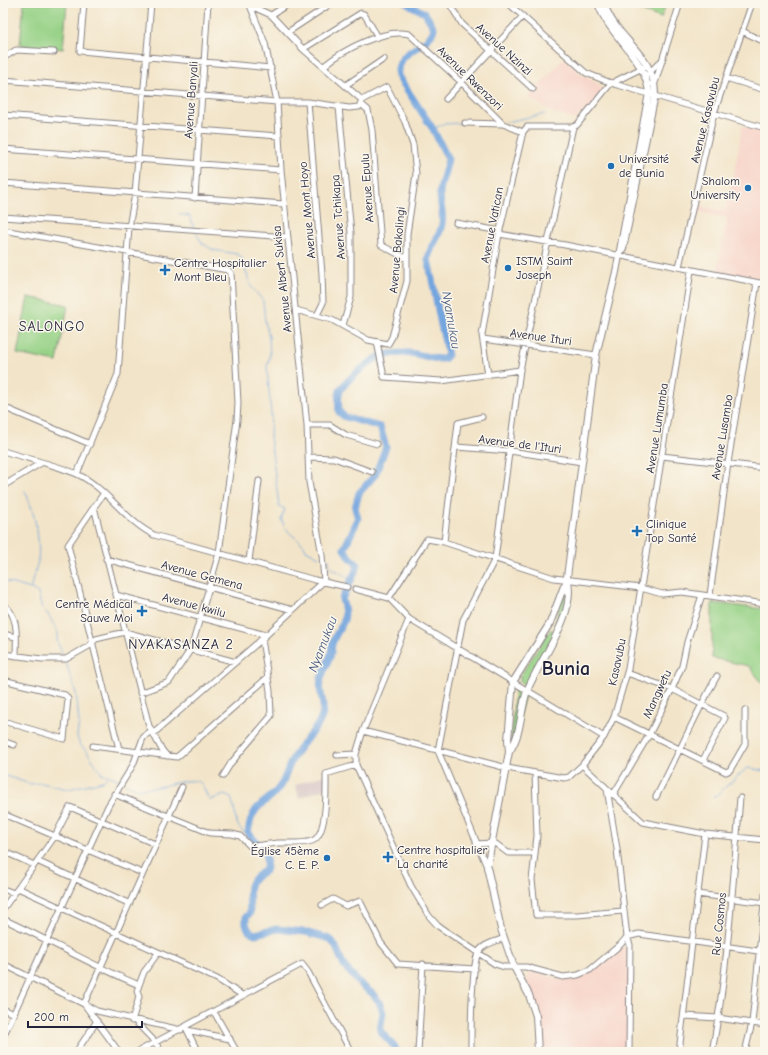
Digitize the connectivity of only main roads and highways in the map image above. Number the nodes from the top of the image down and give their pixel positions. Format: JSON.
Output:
{"nodes":[{"id":1,"x":598,"y":3,"type":"edge"},
{"id":2,"x":604,"y":3,"type":"edge"},
{"id":3,"x":652,"y":94,"type":"junction"},
{"id":4,"x":568,"y":580,"type":"junction"},
{"id":5,"x":550,"y":623,"type":"junction"},
{"id":6,"x":559,"y":628,"type":"junction"},
{"id":7,"x":509,"y":752,"type":"junction"},
{"id":8,"x":538,"y":1052,"type":"edge"}],
"edges":[{"from":1,"to":3,"type":"main road"},
{"from":2,"to":3,"type":"main road"},
{"from":3,"to":4,"type":"main road"},
{"from":4,"to":5,"type":"main road"},
{"from":4,"to":6,"type":"main road"},
{"from":5,"to":6,"type":"main road"},
{"from":5,"to":7,"type":"main road"},
{"from":6,"to":7,"type":"main road"},
{"from":7,"to":8,"type":"main road"}]}
